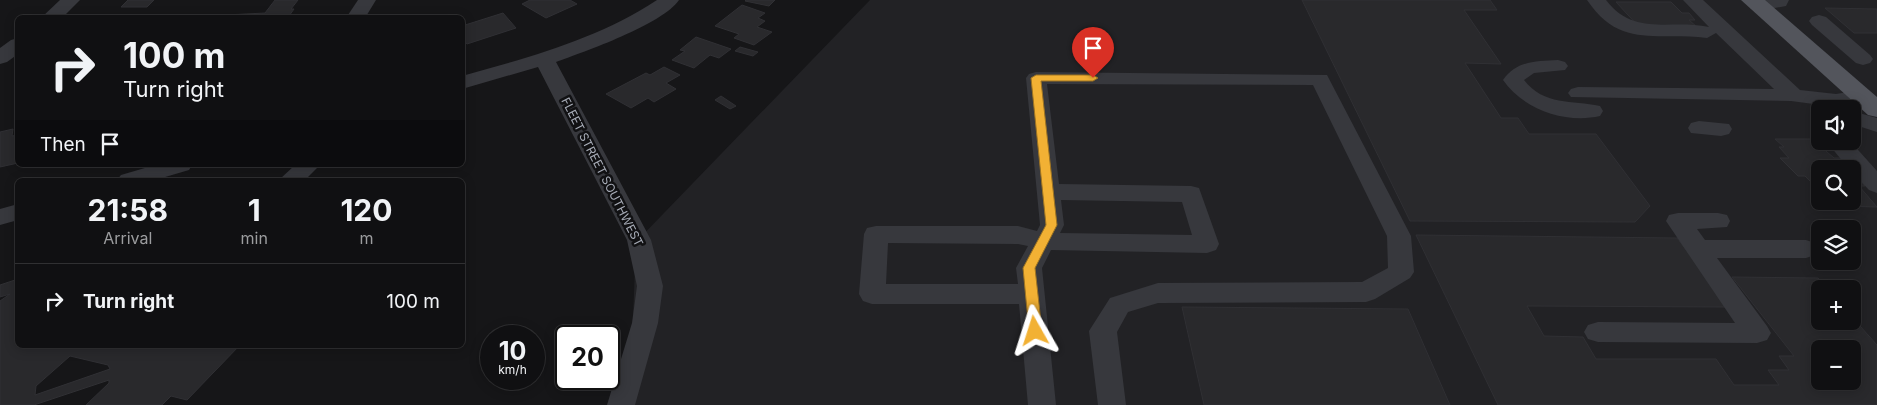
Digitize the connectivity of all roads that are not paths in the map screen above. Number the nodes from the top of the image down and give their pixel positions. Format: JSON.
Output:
{"nodes":[{"id":1,"x":71,"y":0,"type":"edge"},
{"id":2,"x":367,"y":0,"type":"edge"},
{"id":3,"x":670,"y":0,"type":"edge"},
{"id":4,"x":1596,"y":0,"type":"edge"},
{"id":5,"x":1692,"y":0,"type":"edge"},
{"id":6,"x":1780,"y":0,"type":"edge"},
{"id":7,"x":1755,"y":2,"type":"edge"},
{"id":8,"x":54,"y":15,"type":"edge"},
{"id":9,"x":356,"y":15,"type":"edge"},
{"id":10,"x":1819,"y":21,"type":"dead end"},
{"id":11,"x":1612,"y":32,"type":"dead end"},
{"id":12,"x":1716,"y":32,"type":"junction"},
{"id":13,"x":15,"y":46,"type":"edge"},
{"id":14,"x":1814,"y":54,"type":"junction"},
{"id":15,"x":1842,"y":55,"type":"dead end"},
{"id":16,"x":0,"y":58,"type":"edge"},
{"id":17,"x":544,"y":59,"type":"junction"},
{"id":18,"x":1863,"y":59,"type":"dead end"},
{"id":19,"x":1558,"y":66,"type":"dead end"},
{"id":20,"x":465,"y":82,"type":"edge"},
{"id":21,"x":1578,"y":93,"type":"dead end"},
{"id":22,"x":1793,"y":95,"type":"junction"},
{"id":23,"x":1872,"y":100,"type":"edge"},
{"id":24,"x":1811,"y":102,"type":"edge"},
{"id":25,"x":1592,"y":111,"type":"dead end"},
{"id":26,"x":1861,"y":120,"type":"edge"},
{"id":27,"x":1877,"y":125,"type":"edge"},
{"id":28,"x":1699,"y":128,"type":"dead end"},
{"id":29,"x":1721,"y":129,"type":"dead end"},
{"id":30,"x":1845,"y":150,"type":"edge"},
{"id":31,"x":174,"y":167,"type":"edge"},
{"id":32,"x":307,"y":167,"type":"edge"},
{"id":33,"x":136,"y":178,"type":"edge"},
{"id":34,"x":293,"y":178,"type":"edge"},
{"id":35,"x":1877,"y":185,"type":"edge"},
{"id":36,"x":1048,"y":192,"type":"junction"},
{"id":37,"x":15,"y":213,"type":"edge"},
{"id":38,"x":0,"y":217,"type":"edge"},
{"id":39,"x":1718,"y":221,"type":"dead end"},
{"id":40,"x":1044,"y":240,"type":"junction"},
{"id":41,"x":1698,"y":249,"type":"junction"},
{"id":42,"x":1806,"y":249,"type":"dead end"},
{"id":43,"x":1031,"y":294,"type":"junction"},
{"id":44,"x":1598,"y":332,"type":"dead end"},
{"id":45,"x":621,"y":405,"type":"edge"},
{"id":46,"x":1042,"y":405,"type":"edge"},
{"id":47,"x":1112,"y":405,"type":"edge"}],
"edges":[{"from":1,"to":8,"type":"street"},
{"from":2,"to":9,"type":"street"},
{"from":3,"to":17,"type":"street"},
{"from":4,"to":12,"type":"street"},
{"from":5,"to":12,"type":"street"},
{"from":6,"to":7,"type":"street"},
{"from":7,"to":14,"type":"main road"},
{"from":10,"to":18,"type":"street"},
{"from":11,"to":12,"type":"street"},
{"from":12,"to":22,"type":"street"},
{"from":13,"to":16,"type":"street"},
{"from":14,"to":15,"type":"street"},
{"from":14,"to":23,"type":"main road"},
{"from":17,"to":20,"type":"street"},
{"from":17,"to":45,"type":"street","name":"FLEET STREET SOUTHWEST"},
{"from":19,"to":25,"type":"street"},
{"from":21,"to":22,"type":"street"},
{"from":22,"to":23,"type":"street"},
{"from":22,"to":24,"type":"street"},
{"from":26,"to":27,"type":"street"},
{"from":28,"to":29,"type":"street"},
{"from":30,"to":35,"type":"street"},
{"from":31,"to":33,"type":"street"},
{"from":32,"to":34,"type":"street"},
{"from":36,"to":40,"type":"street"},
{"from":36,"to":40,"type":"street"},
{"from":36,"to":47,"type":"street"},
{"from":37,"to":38,"type":"street"},
{"from":39,"to":41,"type":"street"},
{"from":40,"to":43,"type":"street"},
{"from":40,"to":43,"type":"street"},
{"from":41,"to":42,"type":"street"},
{"from":41,"to":44,"type":"street"},
{"from":43,"to":46,"type":"street"}]}
